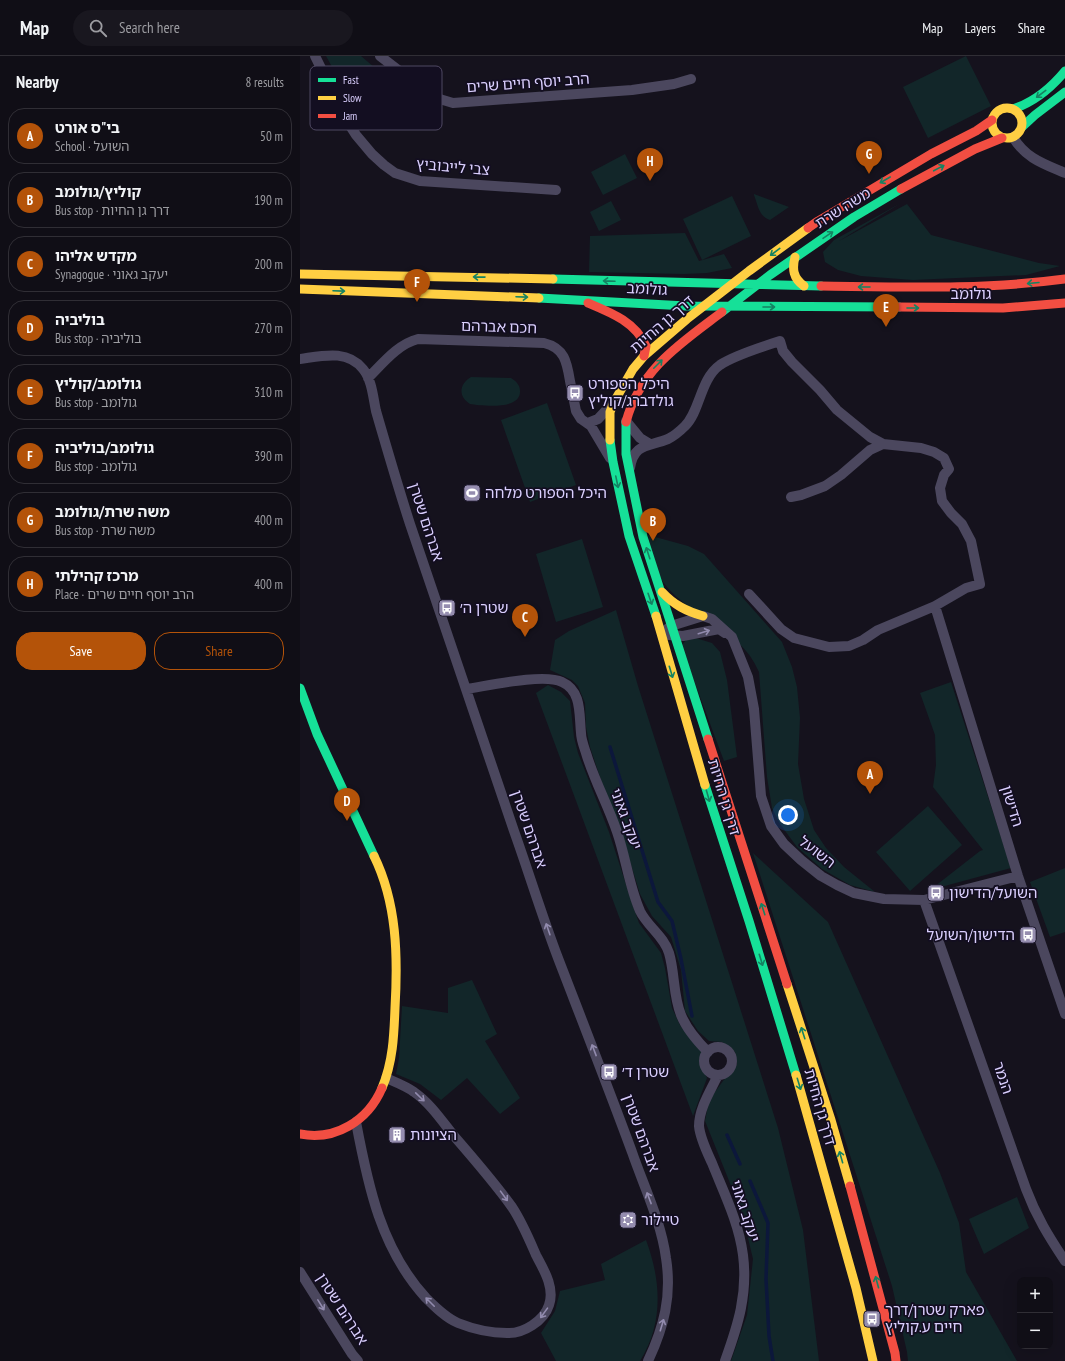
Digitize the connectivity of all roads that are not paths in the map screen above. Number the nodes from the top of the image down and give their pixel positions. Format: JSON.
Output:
{"nodes":[{"id":1,"x":315,"y":56,"type":"edge"},
{"id":2,"x":380,"y":56,"type":"edge"},
{"id":3,"x":320,"y":66,"type":"edge"},
{"id":4,"x":393,"y":66,"type":"edge"},
{"id":5,"x":1065,"y":71,"type":"edge"},
{"id":6,"x":691,"y":79,"type":"dead end"},
{"id":7,"x":1065,"y":92,"type":"edge"},
{"id":8,"x":442,"y":100,"type":"edge"},
{"id":9,"x":1013,"y":109,"type":"junction"},
{"id":10,"x":992,"y":120,"type":"junction"},
{"id":11,"x":1022,"y":127,"type":"junction"},
{"id":12,"x":353,"y":130,"type":"edge"},
{"id":13,"x":1013,"y":137,"type":"junction"},
{"id":14,"x":1002,"y":138,"type":"junction"},
{"id":15,"x":1065,"y":174,"type":"edge"},
{"id":16,"x":556,"y":190,"type":"dead end"},
{"id":17,"x":795,"y":257,"type":"junction"},
{"id":18,"x":303,"y":273,"type":"edge"},
{"id":19,"x":1065,"y":279,"type":"edge"},
{"id":20,"x":732,"y":284,"type":"junction"},
{"id":21,"x":757,"y":284,"type":"junction"},
{"id":22,"x":804,"y":286,"type":"junction"},
{"id":23,"x":300,"y":289,"type":"edge"},
{"id":24,"x":578,"y":299,"type":"junction"},
{"id":25,"x":1065,"y":303,"type":"edge"},
{"id":26,"x":704,"y":306,"type":"junction"},
{"id":27,"x":730,"y":306,"type":"junction"},
{"id":28,"x":644,"y":356,"type":"junction"},
{"id":29,"x":300,"y":359,"type":"edge"},
{"id":30,"x":368,"y":378,"type":"junction"},
{"id":31,"x":614,"y":402,"type":"junction"},
{"id":32,"x":626,"y":421,"type":"junction"},
{"id":33,"x":588,"y":423,"type":"junction"},
{"id":34,"x":650,"y":444,"type":"junction"},
{"id":35,"x":883,"y":444,"type":"junction"},
{"id":36,"x":612,"y":462,"type":"junction"},
{"id":37,"x":629,"y":471,"type":"junction"},
{"id":38,"x":791,"y":497,"type":"dead end"},
{"id":39,"x":660,"y":590,"type":"junction"},
{"id":40,"x":749,"y":594,"type":"dead end"},
{"id":41,"x":935,"y":606,"type":"junction"},
{"id":42,"x":703,"y":616,"type":"junction"},
{"id":43,"x":673,"y":631,"type":"junction"},
{"id":44,"x":660,"y":634,"type":"junction"},
{"id":45,"x":732,"y":637,"type":"junction"},
{"id":46,"x":300,"y":688,"type":"edge"},
{"id":47,"x":466,"y":689,"type":"junction"},
{"id":48,"x":1018,"y":876,"type":"junction"},
{"id":49,"x":924,"y":900,"type":"junction"},
{"id":50,"x":1065,"y":1014,"type":"edge"},
{"id":51,"x":708,"y":1052,"type":"junction"},
{"id":52,"x":718,"y":1075,"type":"junction"},
{"id":53,"x":386,"y":1078,"type":"junction"},
{"id":54,"x":356,"y":1122,"type":"junction"},
{"id":55,"x":300,"y":1134,"type":"edge"},
{"id":56,"x":1065,"y":1261,"type":"edge"},
{"id":57,"x":300,"y":1272,"type":"edge"},
{"id":58,"x":358,"y":1361,"type":"edge"},
{"id":59,"x":648,"y":1361,"type":"edge"},
{"id":60,"x":724,"y":1361,"type":"edge"},
{"id":61,"x":873,"y":1361,"type":"edge"},
{"id":62,"x":896,"y":1361,"type":"edge"}],
"edges":[{"from":1,"to":3,"type":"street","name":"צבי לייבוביץ"},
{"from":2,"to":4,"type":"street","name":"הרב יוסף חיים שרים"},
{"from":5,"to":9,"type":"main road","one_way":true},
{"from":6,"to":8,"type":"street","name":"הרב יוסף חיים שרים"},
{"from":7,"to":11,"type":"main road"},
{"from":9,"to":10,"type":"main road"},
{"from":9,"to":11,"type":"main road"},
{"from":10,"to":14,"type":"main road"},
{"from":10,"to":20,"type":"main road","name":"משה שרת","one_way":true},
{"from":11,"to":13,"type":"main road"},
{"from":12,"to":16,"type":"street","name":"צבי לייבוביץ"},
{"from":13,"to":14,"type":"main road"},
{"from":13,"to":15,"type":"street"},
{"from":17,"to":14,"type":"main road","name":"משה שרת","one_way":true},
{"from":17,"to":21,"type":"main road","name":"משה שרת"},
{"from":17,"to":22,"type":"main road"},
{"from":20,"to":18,"type":"main road","name":"גולומב","one_way":true},
{"from":19,"to":22,"type":"main road","name":"גולומב","one_way":true},
{"from":20,"to":21,"type":"main road","name":"גולומב"},
{"from":20,"to":26,"type":"main road","name":"דרך גן החיות"},
{"from":21,"to":22,"type":"main road","name":"גולומב"},
{"from":21,"to":27,"type":"main road","name":"משה שרת"},
{"from":23,"to":24,"type":"main road","name":"גולומב","one_way":true},
{"from":24,"to":26,"type":"main road","name":"גולומב"},
{"from":24,"to":28,"type":"main road"},
{"from":27,"to":25,"type":"main road","name":"גולומב","one_way":true},
{"from":26,"to":27,"type":"main road","name":"גולומב"},
{"from":26,"to":28,"type":"main road","name":"דרך גן החיות"},
{"from":32,"to":27,"type":"main road","name":"דרך גן החיות","one_way":true},
{"from":28,"to":31,"type":"main road","name":"דרך גן החיות"},
{"from":29,"to":30,"type":"street","name":"אברהם שטרן"},
{"from":30,"to":33,"type":"street","name":"חכם אברהם"},
{"from":30,"to":47,"type":"street","name":"אברהם שטרן"},
{"from":31,"to":33,"type":"street"},
{"from":31,"to":36,"type":"main road","name":"דרך גן החיות"},
{"from":32,"to":34,"type":"street"},
{"from":32,"to":37,"type":"main road","name":"דרך גן החיות"},
{"from":33,"to":36,"type":"street","name":"חכם אברהם"},
{"from":34,"to":35,"type":"street"},
{"from":34,"to":37,"type":"street"},
{"from":35,"to":38,"type":"street"},
{"from":35,"to":41,"type":"street"},
{"from":36,"to":44,"type":"main road","name":"דרך גן החיות","one_way":true},
{"from":39,"to":37,"type":"main road","name":"דרך גן החיות","one_way":true},
{"from":39,"to":42,"type":"main road"},
{"from":39,"to":43,"type":"main road","name":"דרך גן החיות"},
{"from":40,"to":41,"type":"street"},
{"from":41,"to":48,"type":"street","name":"הדישון"},
{"from":42,"to":43,"type":"street"},
{"from":42,"to":45,"type":"street","name":"השועל"},
{"from":43,"to":44,"type":"street"},
{"from":43,"to":45,"type":"street","one_way":true},
{"from":62,"to":43,"type":"main road","name":"דרך גן החיות","one_way":true},
{"from":44,"to":61,"type":"main road","name":"דרך גן החיות","one_way":true},
{"from":45,"to":49,"type":"street","name":"השועל"},
{"from":46,"to":53,"type":"main road"},
{"from":47,"to":51,"type":"street","name":"יעקב גאוני"},
{"from":59,"to":47,"type":"street","name":"אברהם שטרן","one_way":true},
{"from":48,"to":49,"type":"street","name":"השועל"},
{"from":48,"to":50,"type":"street","name":"הדישון"},
{"from":49,"to":56,"type":"street","name":"הנמר"},
{"from":51,"to":52,"type":"street"},
{"from":51,"to":52,"type":"street"},
{"from":52,"to":60,"type":"street","name":"יעקב גאוני"},
{"from":53,"to":54,"type":"main road"},
{"from":53,"to":54,"type":"street","one_way":true},
{"from":54,"to":55,"type":"main road"},
{"from":57,"to":58,"type":"street","name":"אברהם שטרן","one_way":true}]}
